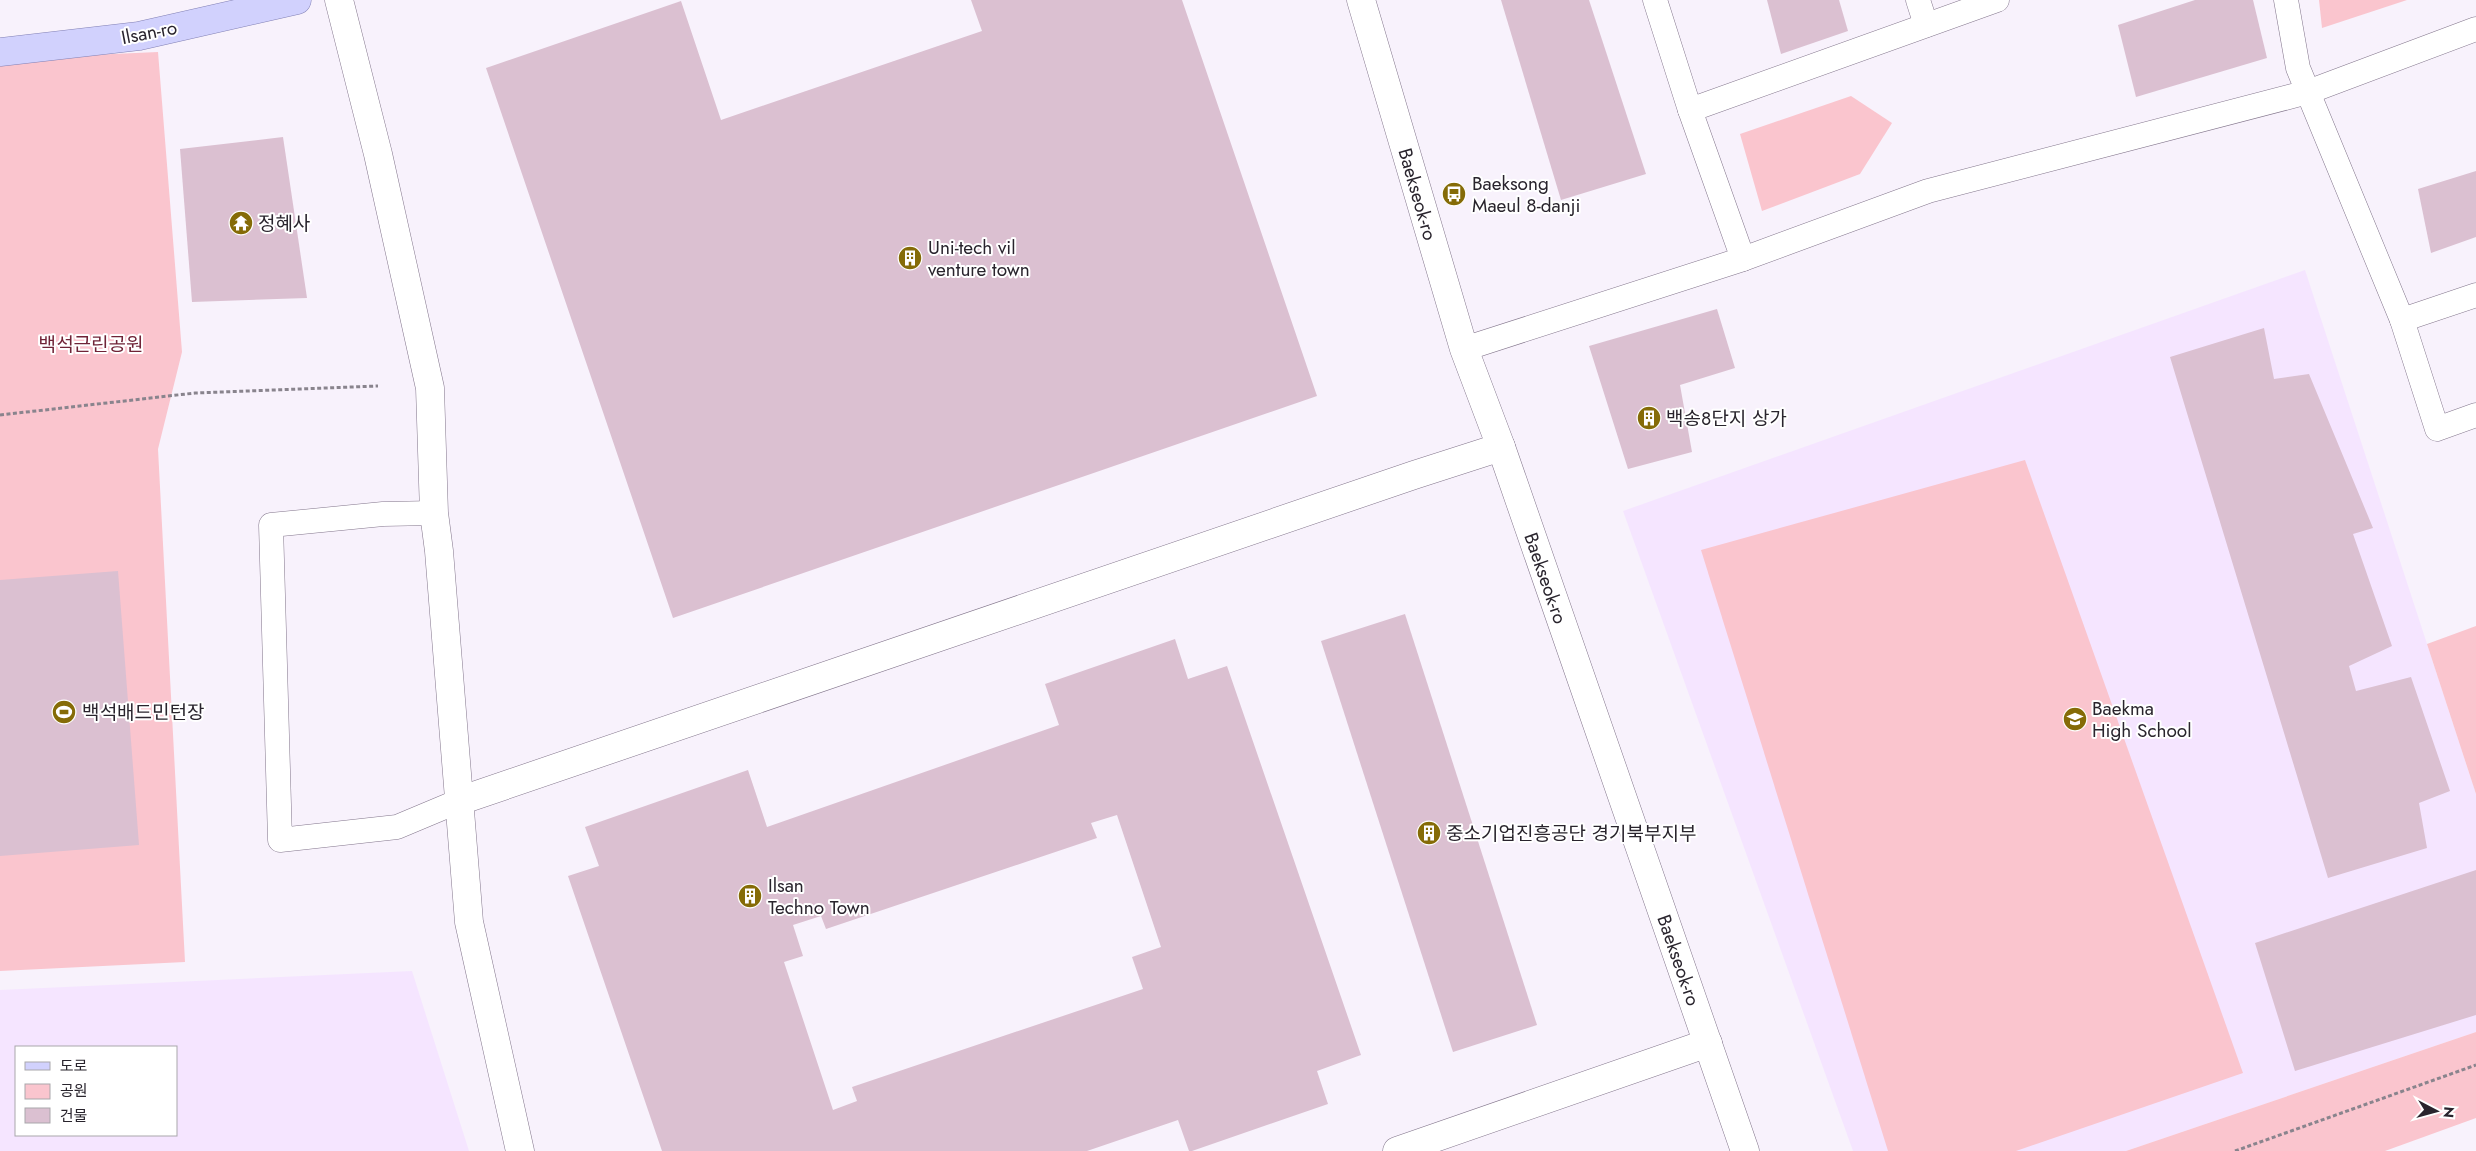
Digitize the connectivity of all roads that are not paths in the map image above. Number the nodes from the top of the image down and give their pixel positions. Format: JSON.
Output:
{"nodes":[{"id":1,"x":297,"y":0,"type":"edge"},
{"id":2,"x":339,"y":0,"type":"edge"},
{"id":3,"x":1361,"y":0,"type":"edge"},
{"id":4,"x":1655,"y":0,"type":"edge"},
{"id":5,"x":1918,"y":0,"type":"edge"},
{"id":6,"x":1997,"y":0,"type":"edge"},
{"id":7,"x":2286,"y":0,"type":"edge"},
{"id":8,"x":1926,"y":25,"type":"junction"},
{"id":9,"x":2476,"y":29,"type":"edge"},
{"id":10,"x":0,"y":52,"type":"edge"},
{"id":11,"x":2308,"y":92,"type":"junction"},
{"id":12,"x":1690,"y":110,"type":"junction"},
{"id":13,"x":1743,"y":259,"type":"junction"},
{"id":14,"x":2476,"y":295,"type":"edge"},
{"id":15,"x":2402,"y":320,"type":"junction"},
{"id":16,"x":1464,"y":349,"type":"junction"},
{"id":17,"x":2476,"y":415,"type":"edge"},
{"id":18,"x":1501,"y":447,"type":"junction"},
{"id":19,"x":434,"y":513,"type":"junction"},
{"id":20,"x":459,"y":801,"type":"junction"},
{"id":21,"x":1708,"y":1043,"type":"junction"},
{"id":22,"x":520,"y":1151,"type":"edge"},
{"id":23,"x":1397,"y":1151,"type":"edge"},
{"id":24,"x":1745,"y":1151,"type":"edge"}],
"edges":[{"from":1,"to":10,"type":"main road","name":"Ilsan-ro"},
{"from":2,"to":19,"type":"street"},
{"from":3,"to":16,"type":"street","name":"Baekseok-ro"},
{"from":4,"to":12,"type":"lane"},
{"from":5,"to":8,"type":"lane"},
{"from":6,"to":8,"type":"lane"},
{"from":7,"to":11,"type":"lane"},
{"from":8,"to":12,"type":"lane"},
{"from":9,"to":11,"type":"lane"},
{"from":11,"to":13,"type":"lane"},
{"from":11,"to":15,"type":"lane"},
{"from":12,"to":13,"type":"lane"},
{"from":13,"to":16,"type":"lane"},
{"from":14,"to":15,"type":"lane"},
{"from":15,"to":17,"type":"lane"},
{"from":16,"to":18,"type":"street","name":"Baekseok-ro"},
{"from":18,"to":20,"type":"street"},
{"from":18,"to":21,"type":"street","name":"Baekseok-ro"},
{"from":19,"to":20,"type":"street"},
{"from":19,"to":20,"type":"lane"},
{"from":20,"to":22,"type":"street"},
{"from":21,"to":23,"type":"street"},
{"from":21,"to":24,"type":"street","name":"Baekseok-ro"}]}
